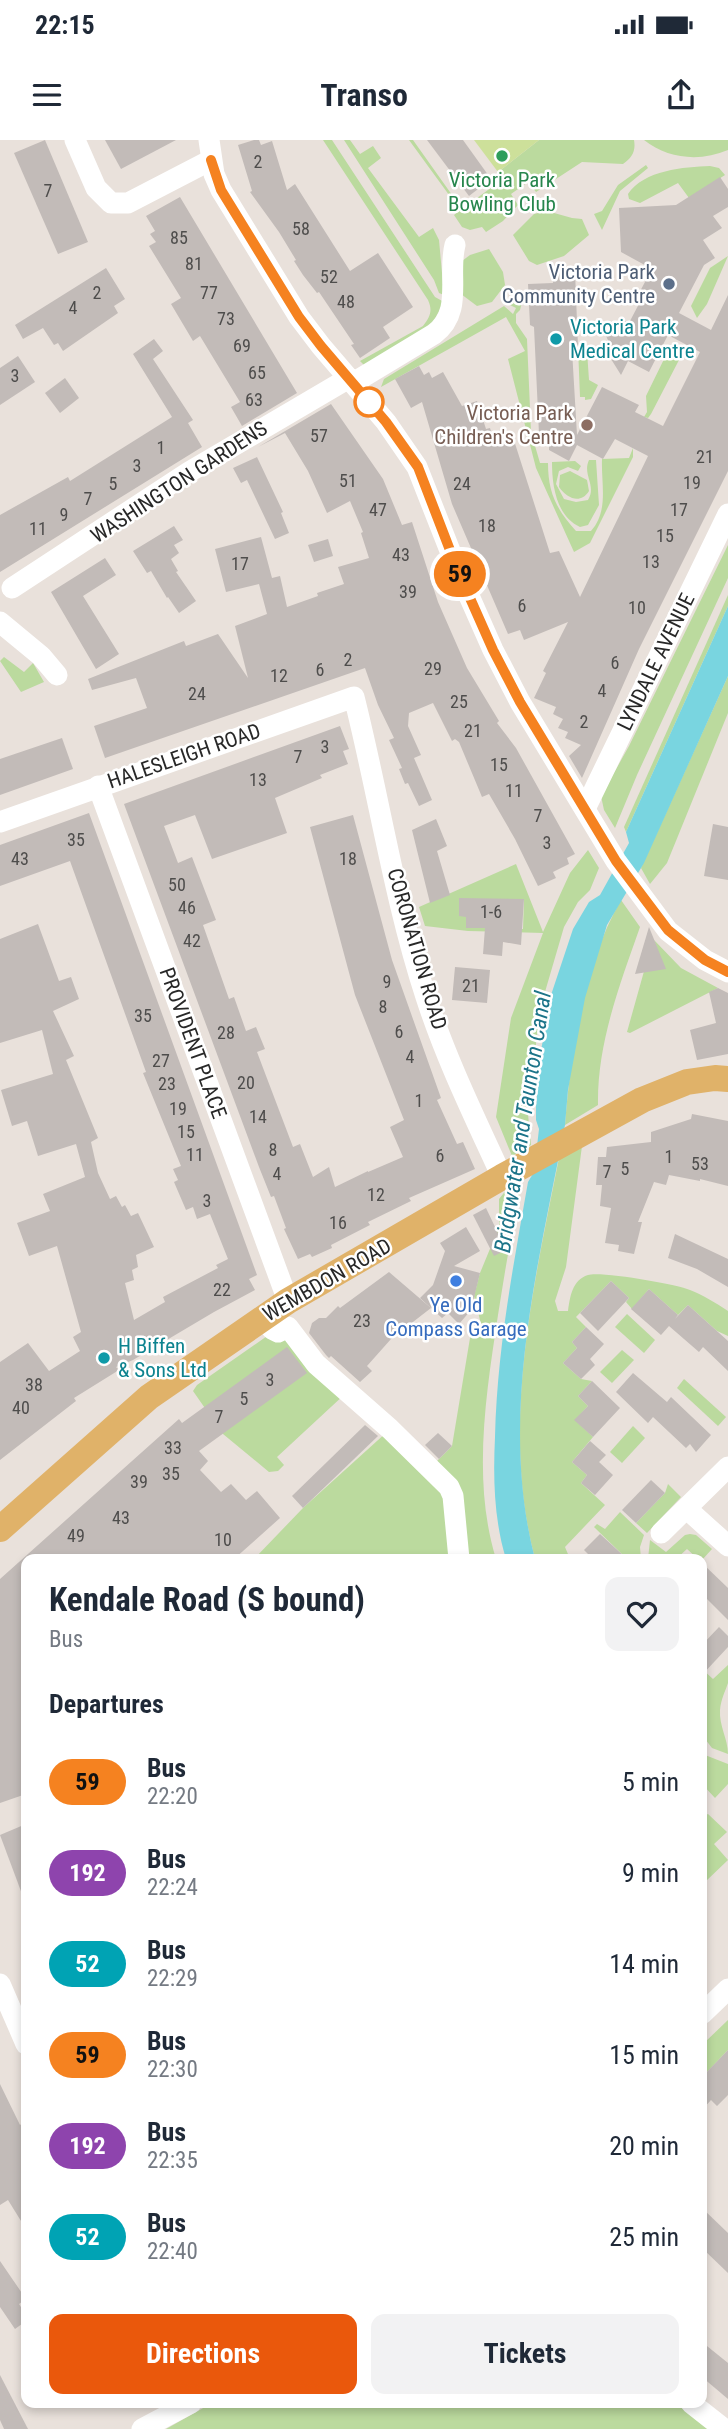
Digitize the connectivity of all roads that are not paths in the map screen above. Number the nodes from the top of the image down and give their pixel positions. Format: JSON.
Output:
{"nodes":[{"id":1,"x":75,"y":140,"type":"edge"},
{"id":2,"x":210,"y":150,"type":"edge"},
{"id":3,"x":455,"y":246,"type":"dead end"},
{"id":4,"x":351,"y":381,"type":"junction"},
{"id":5,"x":728,"y":514,"type":"edge"},
{"id":6,"x":12,"y":588,"type":"dead end"},
{"id":7,"x":0,"y":622,"type":"edge"},
{"id":8,"x":57,"y":676,"type":"dead end"},
{"id":9,"x":358,"y":712,"type":"joint"},
{"id":10,"x":98,"y":786,"type":"junction"},
{"id":11,"x":585,"y":809,"type":"junction"},
{"id":12,"x":0,"y":822,"type":"edge"},
{"id":13,"x":728,"y":972,"type":"edge"},
{"id":14,"x":728,"y":1079,"type":"edge"},
{"id":15,"x":502,"y":1177,"type":"junction"},
{"id":16,"x":288,"y":1301,"type":"junction"},
{"id":17,"x":262,"y":1318,"type":"junction"},
{"id":18,"x":728,"y":1467,"type":"edge"},
{"id":19,"x":687,"y":1509,"type":"junction"},
{"id":20,"x":0,"y":1529,"type":"edge"},
{"id":21,"x":661,"y":1533,"type":"dead end"},
{"id":22,"x":728,"y":1546,"type":"edge"},
{"id":23,"x":459,"y":1554,"type":"edge"},
{"id":24,"x":0,"y":1984,"type":"edge"},
{"id":25,"x":728,"y":1989,"type":"edge"},
{"id":26,"x":707,"y":2009,"type":"edge"},
{"id":27,"x":21,"y":2032,"type":"edge"},
{"id":28,"x":182,"y":2408,"type":"edge"},
{"id":29,"x":697,"y":2408,"type":"edge"},
{"id":30,"x":142,"y":2429,"type":"edge"},
{"id":31,"x":724,"y":2429,"type":"edge"}],
"edges":[{"from":1,"to":2,"type":"street"},
{"from":2,"to":4,"type":"street"},
{"from":3,"to":4,"type":"street","name":"WASHINGTON GARDENS"},
{"from":4,"to":6,"type":"street","name":"WASHINGTON GARDENS"},
{"from":4,"to":11,"type":"street"},
{"from":5,"to":11,"type":"street","name":"LYNDALE AVENUE"},
{"from":7,"to":8,"type":"street"},
{"from":9,"to":10,"type":"street","name":"HALESLEIGH ROAD"},
{"from":9,"to":15,"type":"street","name":"CORONATION ROAD"},
{"from":10,"to":12,"type":"street","name":"HALESLEIGH ROAD"},
{"from":10,"to":16,"type":"street","name":"PROVIDENT PLACE"},
{"from":11,"to":13,"type":"street"},
{"from":14,"to":15,"type":"main road","name":"WEMBDON ROAD"},
{"from":15,"to":16,"type":"main road","name":"WEMBDON ROAD"},
{"from":16,"to":17,"type":"main road","name":"WEMBDON ROAD"},
{"from":17,"to":20,"type":"main road","name":"WEMBDON ROAD"},
{"from":17,"to":23,"type":"street"},
{"from":18,"to":19,"type":"street"},
{"from":19,"to":21,"type":"street"},
{"from":19,"to":22,"type":"street"},
{"from":24,"to":27,"type":"street"},
{"from":25,"to":26,"type":"street"},
{"from":28,"to":30,"type":"street"},
{"from":29,"to":31,"type":"street"}]}
